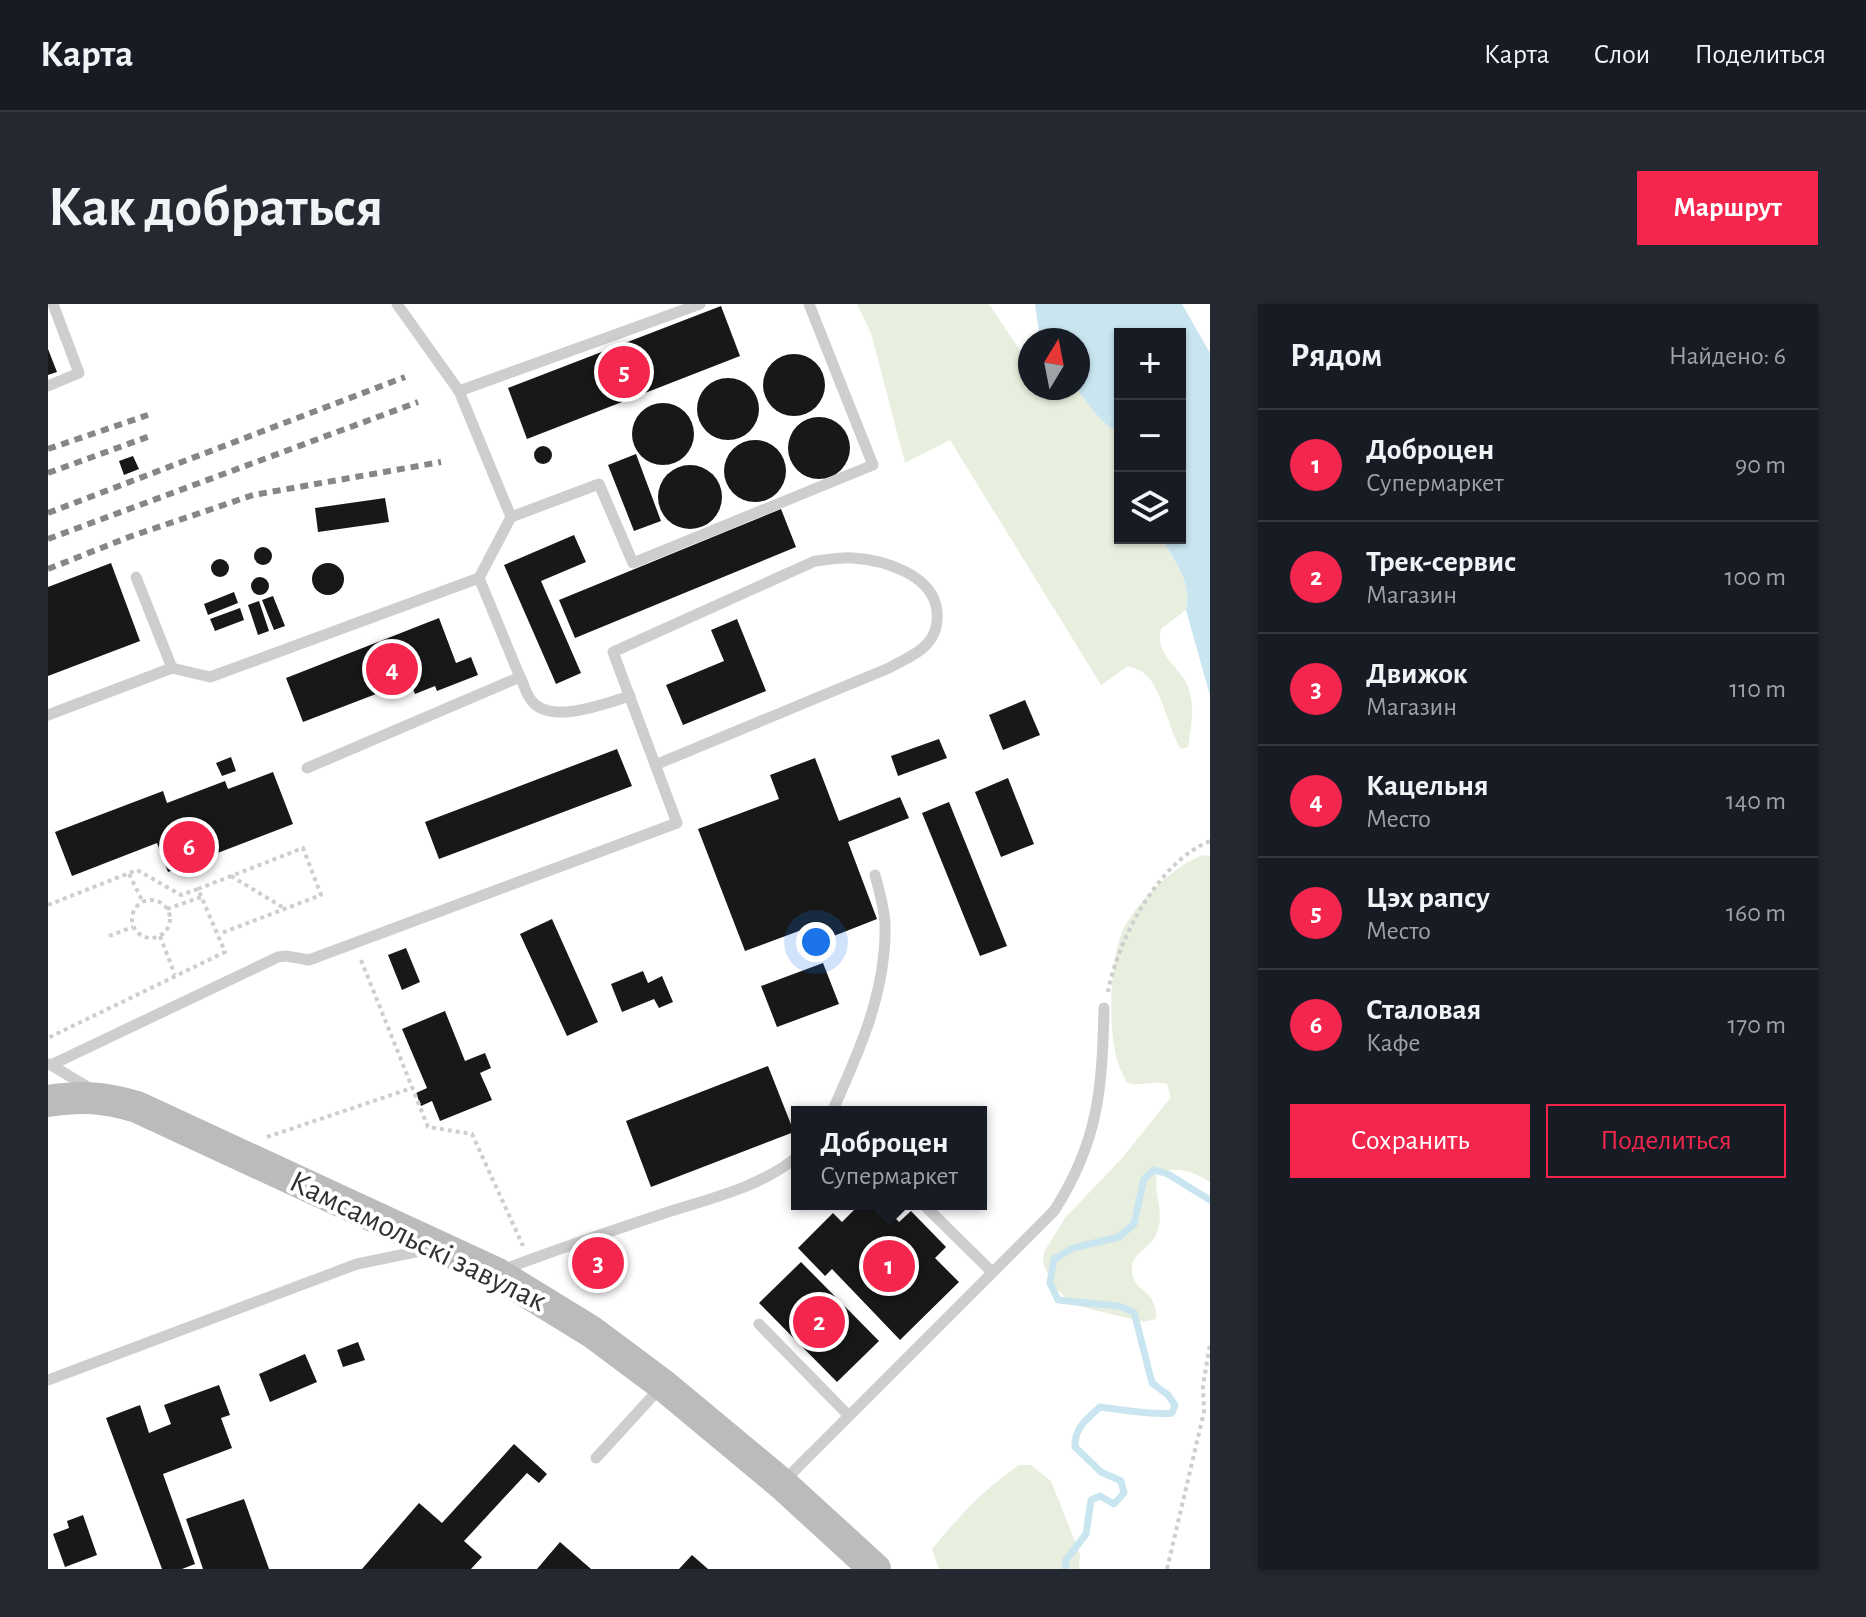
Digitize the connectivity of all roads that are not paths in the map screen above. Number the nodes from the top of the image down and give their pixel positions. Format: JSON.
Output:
{"nodes":[{"id":1,"x":53,"y":304,"type":"edge"},
{"id":2,"x":397,"y":304,"type":"edge"},
{"id":3,"x":700,"y":304,"type":"edge"},
{"id":4,"x":809,"y":304,"type":"edge"},
{"id":5,"x":48,"y":386,"type":"edge"},
{"id":6,"x":459,"y":391,"type":"junction"},
{"id":7,"x":511,"y":517,"type":"junction"},
{"id":8,"x":136,"y":577,"type":"dead end"},
{"id":9,"x":479,"y":578,"type":"junction"},
{"id":10,"x":172,"y":668,"type":"junction"},
{"id":11,"x":520,"y":677,"type":"junction"},
{"id":12,"x":630,"y":696,"type":"junction"},
{"id":13,"x":48,"y":715,"type":"edge"},
{"id":14,"x":655,"y":765,"type":"junction"},
{"id":15,"x":307,"y":768,"type":"dead end"},
{"id":16,"x":875,"y":875,"type":"dead end"},
{"id":17,"x":1104,"y":1008,"type":"road end"},
{"id":18,"x":50,"y":1064,"type":"edge"},
{"id":19,"x":77,"y":1099,"type":"edge"},
{"id":20,"x":835,"y":1106,"type":"edge"},
{"id":21,"x":791,"y":1162,"type":"edge"},
{"id":22,"x":929,"y":1210,"type":"edge"},
{"id":23,"x":441,"y":1247,"type":"junction"},
{"id":24,"x":992,"y":1272,"type":"junction"},
{"id":25,"x":496,"y":1273,"type":"junction"},
{"id":26,"x":759,"y":1324,"type":"dead end"},
{"id":27,"x":48,"y":1380,"type":"edge"},
{"id":28,"x":663,"y":1385,"type":"junction"},
{"id":29,"x":848,"y":1415,"type":"junction"},
{"id":30,"x":596,"y":1458,"type":"dead end"},
{"id":31,"x":782,"y":1484,"type":"junction"},
{"id":32,"x":875,"y":1569,"type":"edge"}],
"edges":[{"from":1,"to":5,"type":"lane"},
{"from":2,"to":6,"type":"lane"},
{"from":3,"to":6,"type":"lane"},
{"from":4,"to":7,"type":"lane"},
{"from":6,"to":7,"type":"lane"},
{"from":7,"to":9,"type":"lane"},
{"from":8,"to":10,"type":"lane"},
{"from":9,"to":10,"type":"lane"},
{"from":9,"to":11,"type":"lane"},
{"from":10,"to":13,"type":"lane"},
{"from":11,"to":12,"type":"lane"},
{"from":11,"to":15,"type":"lane"},
{"from":12,"to":14,"type":"lane"},
{"from":12,"to":14,"type":"lane"},
{"from":14,"to":18,"type":"lane"},
{"from":16,"to":20,"type":"lane"},
{"from":17,"to":24,"type":"lane"},
{"from":18,"to":19,"type":"lane"},
{"from":19,"to":23,"type":"street","name":"Камсамольскі завулак"},
{"from":21,"to":25,"type":"lane"},
{"from":22,"to":24,"type":"lane"},
{"from":23,"to":25,"type":"street","name":"Камсамольскі завулак"},
{"from":23,"to":27,"type":"lane"},
{"from":24,"to":29,"type":"lane"},
{"from":25,"to":28,"type":"street","name":"Камсамольскі завулак"},
{"from":26,"to":29,"type":"lane"},
{"from":28,"to":30,"type":"lane"},
{"from":28,"to":31,"type":"street","name":"Камсамольскі завулак"},
{"from":29,"to":31,"type":"lane"},
{"from":31,"to":32,"type":"street","name":"Камсамольскі завулак"}]}
